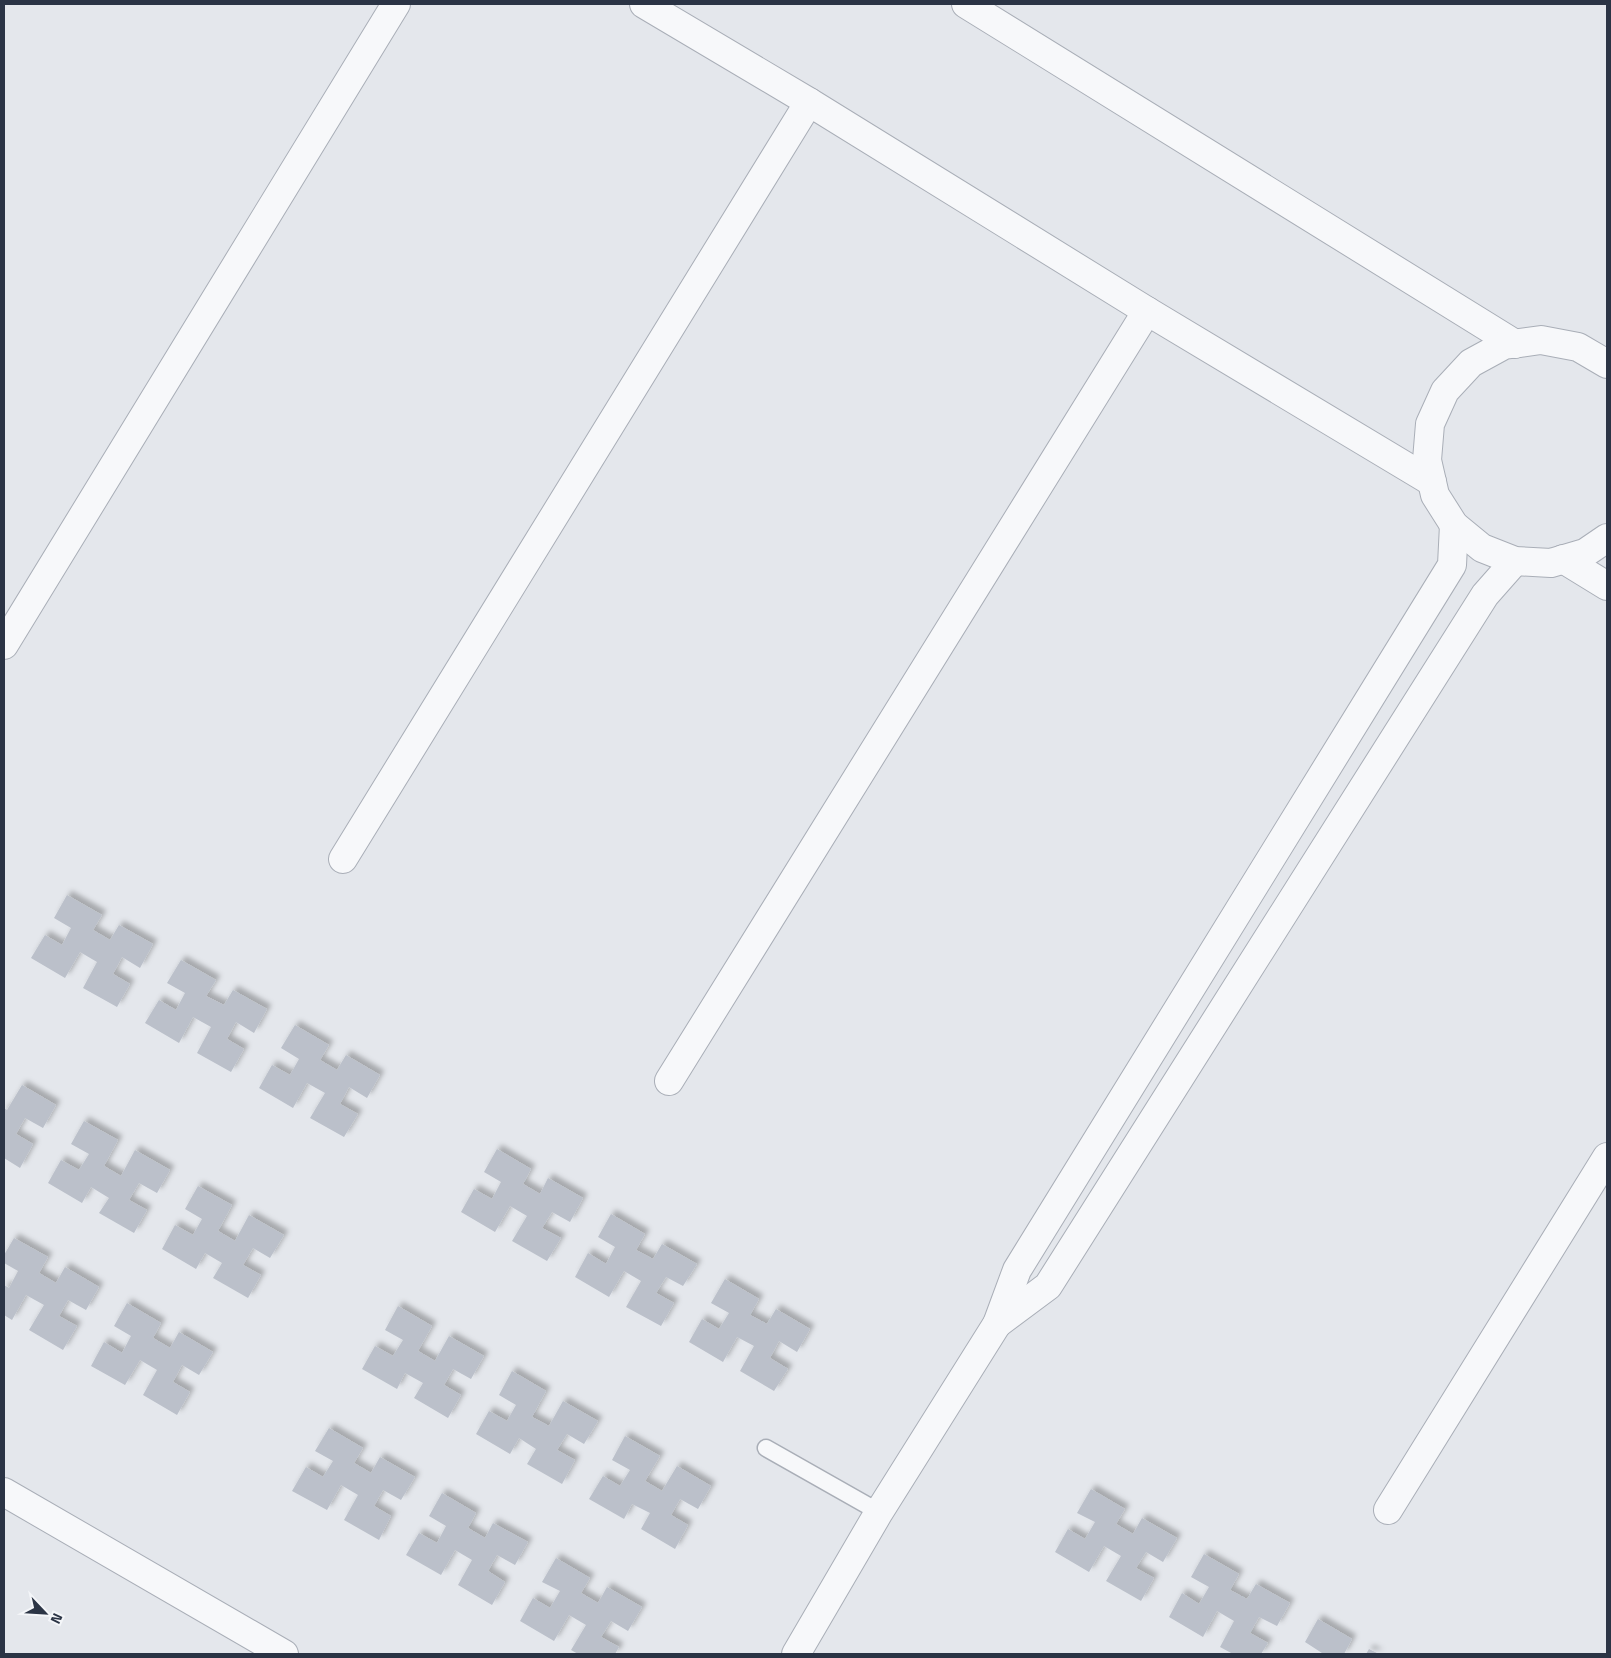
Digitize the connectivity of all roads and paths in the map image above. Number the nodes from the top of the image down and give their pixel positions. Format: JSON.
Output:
{"nodes":[{"id":1,"x":396,"y":4,"type":"edge"},
{"id":2,"x":644,"y":4,"type":"edge"},
{"id":3,"x":966,"y":4,"type":"edge"},
{"id":4,"x":809,"y":102,"type":"junction"},
{"id":5,"x":1147,"y":311,"type":"junction"},
{"id":6,"x":1515,"y":344,"type":"junction"},
{"id":7,"x":1607,"y":364,"type":"edge"},
{"id":8,"x":1432,"y":482,"type":"junction"},
{"id":9,"x":1454,"y":525,"type":"junction"},
{"id":10,"x":1607,"y":538,"type":"edge"},
{"id":11,"x":1563,"y":559,"type":"junction"},
{"id":12,"x":1515,"y":562,"type":"junction"},
{"id":13,"x":1607,"y":586,"type":"edge"},
{"id":14,"x":4,"y":645,"type":"edge"},
{"id":15,"x":343,"y":859,"type":"dead end"},
{"id":16,"x":669,"y":1081,"type":"dead end"},
{"id":17,"x":1607,"y":1157,"type":"edge"},
{"id":18,"x":997,"y":1324,"type":"junction"},
{"id":19,"x":766,"y":1448,"type":"dead end"},
{"id":20,"x":4,"y":1492,"type":"edge"},
{"id":21,"x":1388,"y":1510,"type":"dead end"},
{"id":22,"x":878,"y":1512,"type":"junction"},
{"id":23,"x":284,"y":1654,"type":"edge"},
{"id":24,"x":796,"y":1654,"type":"edge"}],
"edges":[{"from":1,"to":14,"type":"street"},
{"from":2,"to":4,"type":"street"},
{"from":3,"to":6,"type":"street"},
{"from":4,"to":5,"type":"street"},
{"from":4,"to":15,"type":"street"},
{"from":5,"to":8,"type":"street"},
{"from":5,"to":16,"type":"street"},
{"from":6,"to":7,"type":"street"},
{"from":6,"to":8,"type":"street"},
{"from":8,"to":9,"type":"street"},
{"from":9,"to":12,"type":"street"},
{"from":9,"to":18,"type":"street"},
{"from":10,"to":11,"type":"street"},
{"from":11,"to":12,"type":"street"},
{"from":11,"to":13,"type":"street"},
{"from":12,"to":18,"type":"street"},
{"from":17,"to":21,"type":"street"},
{"from":18,"to":22,"type":"street"},
{"from":19,"to":22,"type":"lane"},
{"from":20,"to":23,"type":"street"},
{"from":22,"to":24,"type":"street"}]}
